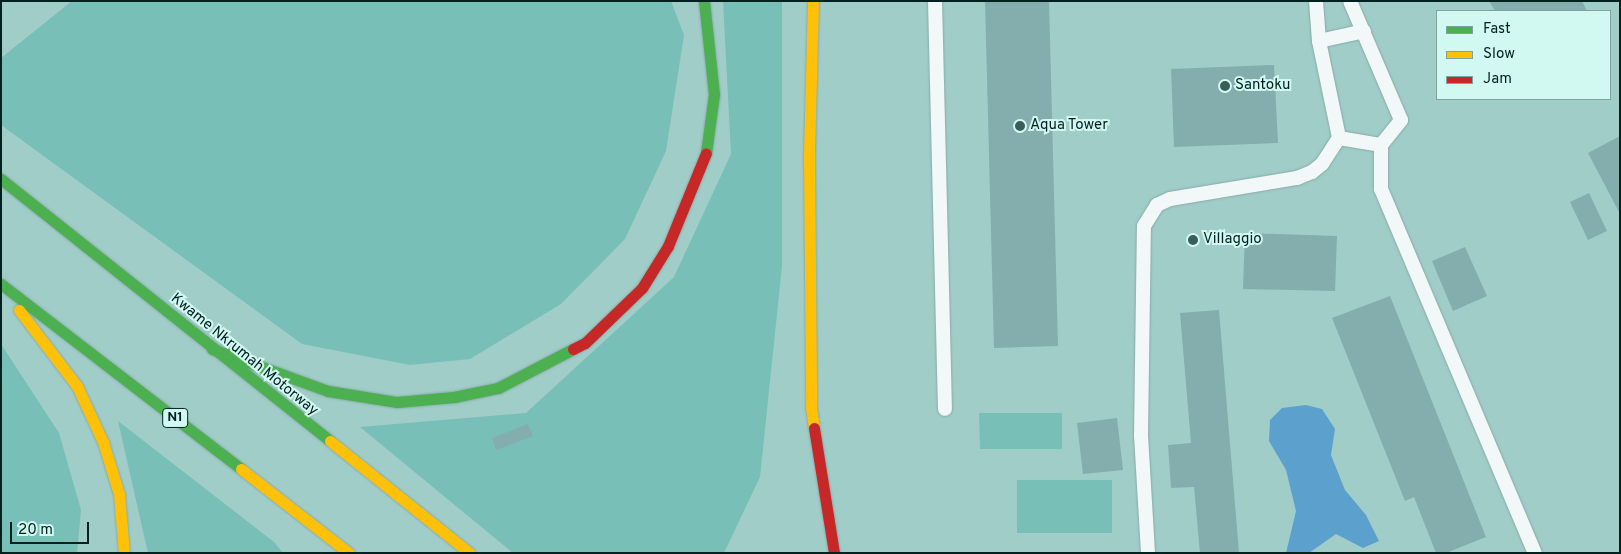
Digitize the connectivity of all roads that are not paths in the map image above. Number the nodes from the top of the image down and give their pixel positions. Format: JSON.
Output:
{"nodes":[{"id":1,"x":704,"y":1,"type":"edge"},
{"id":2,"x":813,"y":1,"type":"edge"},
{"id":3,"x":935,"y":1,"type":"edge"},
{"id":4,"x":1316,"y":1,"type":"edge"},
{"id":5,"x":1350,"y":1,"type":"edge"},
{"id":6,"x":1364,"y":31,"type":"junction"},
{"id":7,"x":1319,"y":40,"type":"junction"},
{"id":8,"x":1339,"y":138,"type":"junction"},
{"id":9,"x":1381,"y":145,"type":"junction"},
{"id":10,"x":1,"y":179,"type":"edge"},
{"id":11,"x":1,"y":286,"type":"edge"},
{"id":12,"x":212,"y":349,"type":"junction"},
{"id":13,"x":945,"y":409,"type":"dead end"},
{"id":14,"x":124,"y":553,"type":"edge"},
{"id":15,"x":349,"y":553,"type":"edge"},
{"id":16,"x":470,"y":553,"type":"edge"},
{"id":17,"x":834,"y":553,"type":"edge"},
{"id":18,"x":1148,"y":553,"type":"edge"},
{"id":19,"x":1535,"y":553,"type":"edge"}],
"edges":[{"from":1,"to":12,"type":"highway"},
{"from":2,"to":17,"type":"highway"},
{"from":3,"to":13,"type":"lane"},
{"from":4,"to":7,"type":"lane"},
{"from":5,"to":6,"type":"lane"},
{"from":6,"to":7,"type":"lane"},
{"from":6,"to":9,"type":"lane"},
{"from":7,"to":8,"type":"lane"},
{"from":8,"to":9,"type":"lane"},
{"from":8,"to":18,"type":"lane"},
{"from":9,"to":19,"type":"lane"},
{"from":10,"to":12,"type":"highway","name":"Kwame Nkrumah Motorway"},
{"from":11,"to":14,"type":"highway"},
{"from":11,"to":15,"type":"highway","number":"N1"},
{"from":12,"to":16,"type":"highway","name":"Kwame Nkrumah Motorway"}]}
